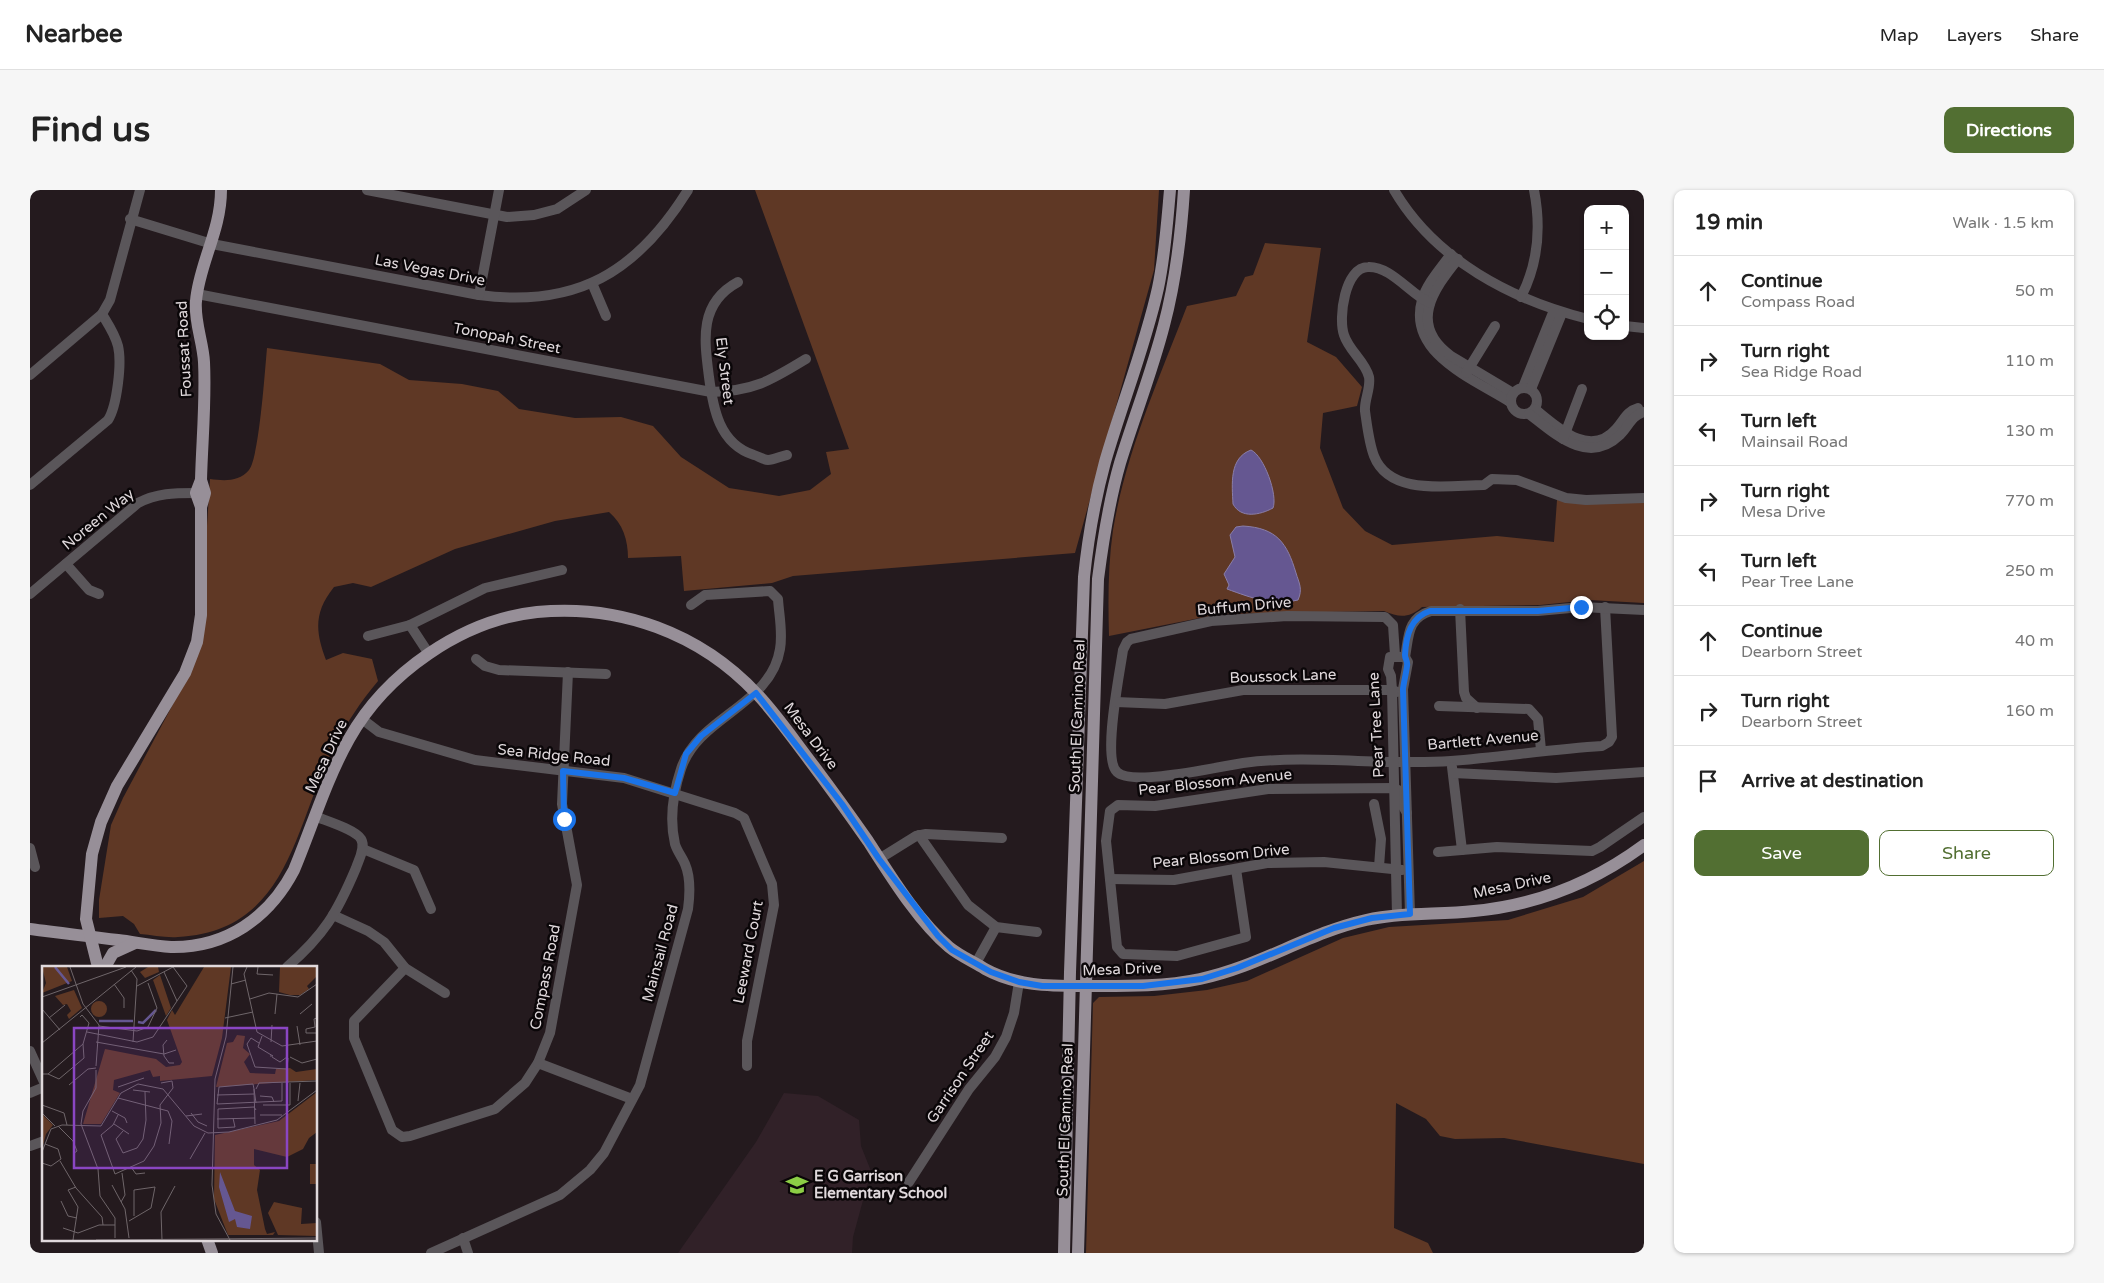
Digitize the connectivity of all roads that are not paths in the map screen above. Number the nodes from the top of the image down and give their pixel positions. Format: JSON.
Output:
{"nodes":[{"id":1,"x":140,"y":190,"type":"edge"},
{"id":2,"x":221,"y":190,"type":"edge"},
{"id":3,"x":367,"y":190,"type":"edge"},
{"id":4,"x":499,"y":190,"type":"edge"},
{"id":5,"x":586,"y":190,"type":"edge"},
{"id":6,"x":688,"y":190,"type":"edge"},
{"id":7,"x":1170,"y":190,"type":"edge"},
{"id":8,"x":1184,"y":190,"type":"edge"},
{"id":9,"x":1394,"y":190,"type":"edge"},
{"id":10,"x":1534,"y":190,"type":"edge"},
{"id":11,"x":495,"y":215,"type":"junction"},
{"id":12,"x":130,"y":219,"type":"junction"},
{"id":13,"x":212,"y":244,"type":"junction"},
{"id":14,"x":1454,"y":257,"type":"junction"},
{"id":15,"x":738,"y":282,"type":"dead end"},
{"id":16,"x":592,"y":283,"type":"junction"},
{"id":17,"x":197,"y":294,"type":"junction"},
{"id":18,"x":479,"y":295,"type":"junction"},
{"id":19,"x":1521,"y":297,"type":"junction"},
{"id":20,"x":1426,"y":301,"type":"junction"},
{"id":21,"x":1558,"y":311,"type":"junction"},
{"id":22,"x":102,"y":314,"type":"junction"},
{"id":23,"x":606,"y":316,"type":"dead end"},
{"id":24,"x":1584,"y":318,"type":"edge"},
{"id":25,"x":1496,"y":326,"type":"dead end"},
{"id":26,"x":1629,"y":326,"type":"edge"},
{"id":27,"x":1644,"y":328,"type":"edge"},
{"id":28,"x":806,"y":359,"type":"dead end"},
{"id":29,"x":1467,"y":371,"type":"junction"},
{"id":30,"x":30,"y":375,"type":"edge"},
{"id":31,"x":1527,"y":388,"type":"junction"},
{"id":32,"x":1582,"y":389,"type":"dead end"},
{"id":33,"x":710,"y":392,"type":"junction"},
{"id":34,"x":1512,"y":397,"type":"junction"},
{"id":35,"x":1644,"y":406,"type":"edge"},
{"id":36,"x":1532,"y":412,"type":"junction"},
{"id":37,"x":1644,"y":412,"type":"edge"},
{"id":38,"x":1564,"y":437,"type":"junction"},
{"id":39,"x":1603,"y":442,"type":"junction"},
{"id":40,"x":787,"y":455,"type":"dead end"},
{"id":41,"x":201,"y":480,"type":"junction"},
{"id":42,"x":30,"y":484,"type":"edge"},
{"id":43,"x":196,"y":493,"type":"junction"},
{"id":44,"x":1644,"y":498,"type":"edge"},
{"id":45,"x":201,"y":507,"type":"junction"},
{"id":46,"x":66,"y":564,"type":"junction"},
{"id":47,"x":562,"y":570,"type":"dead end"},
{"id":48,"x":30,"y":594,"type":"edge"},
{"id":49,"x":99,"y":594,"type":"dead end"},
{"id":50,"x":691,"y":605,"type":"dead end"},
{"id":51,"x":1605,"y":608,"type":"junction"},
{"id":52,"x":1460,"y":609,"type":"junction"},
{"id":53,"x":1644,"y":610,"type":"edge"},
{"id":54,"x":410,"y":625,"type":"junction"},
{"id":55,"x":368,"y":636,"type":"dead end"},
{"id":56,"x":429,"y":654,"type":"junction"},
{"id":57,"x":1400,"y":656,"type":"junction"},
{"id":58,"x":476,"y":659,"type":"dead end"},
{"id":59,"x":568,"y":672,"type":"junction"},
{"id":60,"x":606,"y":674,"type":"dead end"},
{"id":61,"x":1392,"y":690,"type":"junction"},
{"id":62,"x":756,"y":693,"type":"junction"},
{"id":63,"x":1116,"y":702,"type":"junction"},
{"id":64,"x":1439,"y":706,"type":"dead end"},
{"id":65,"x":1477,"y":708,"type":"junction"},
{"id":66,"x":1404,"y":715,"type":"junction"},
{"id":67,"x":362,"y":719,"type":"junction"},
{"id":68,"x":1541,"y":750,"type":"junction"},
{"id":69,"x":1394,"y":760,"type":"junction"},
{"id":70,"x":1405,"y":760,"type":"junction"},
{"id":71,"x":1450,"y":761,"type":"junction"},
{"id":72,"x":563,"y":771,"type":"junction"},
{"id":73,"x":1644,"y":772,"type":"edge"},
{"id":74,"x":1453,"y":773,"type":"junction"},
{"id":75,"x":1394,"y":788,"type":"junction"},
{"id":76,"x":675,"y":793,"type":"junction"},
{"id":77,"x":1374,"y":804,"type":"dead end"},
{"id":78,"x":1407,"y":813,"type":"junction"},
{"id":79,"x":317,"y":817,"type":"junction"},
{"id":80,"x":1644,"y":817,"type":"edge"},
{"id":81,"x":744,"y":818,"type":"joint"},
{"id":82,"x":919,"y":835,"type":"junction"},
{"id":83,"x":1002,"y":838,"type":"dead end"},
{"id":84,"x":1644,"y":845,"type":"edge"},
{"id":85,"x":30,"y":848,"type":"edge"},
{"id":86,"x":362,"y":849,"type":"junction"},
{"id":87,"x":1462,"y":850,"type":"junction"},
{"id":88,"x":1438,"y":852,"type":"dead end"},
{"id":89,"x":879,"y":859,"type":"junction"},
{"id":90,"x":35,"y":867,"type":"dead end"},
{"id":91,"x":1379,"y":867,"type":"junction"},
{"id":92,"x":1396,"y":868,"type":"junction"},
{"id":93,"x":1236,"y":869,"type":"junction"},
{"id":94,"x":1110,"y":879,"type":"junction"},
{"id":95,"x":1409,"y":891,"type":"junction"},
{"id":96,"x":430,"y":909,"type":"dead end"},
{"id":97,"x":333,"y":915,"type":"junction"},
{"id":98,"x":1403,"y":915,"type":"junction"},
{"id":99,"x":996,"y":927,"type":"junction"},
{"id":100,"x":30,"y":929,"type":"edge"},
{"id":101,"x":90,"y":932,"type":"junction"},
{"id":102,"x":1036,"y":932,"type":"dead end"},
{"id":103,"x":136,"y":942,"type":"junction"},
{"id":104,"x":976,"y":963,"type":"junction"},
{"id":105,"x":98,"y":966,"type":"edge"},
{"id":106,"x":106,"y":966,"type":"edge"},
{"id":107,"x":288,"y":966,"type":"edge"},
{"id":108,"x":404,"y":968,"type":"junction"},
{"id":109,"x":1019,"y":982,"type":"junction"},
{"id":110,"x":1070,"y":986,"type":"junction"},
{"id":111,"x":1085,"y":986,"type":"junction"},
{"id":112,"x":445,"y":993,"type":"dead end"},
{"id":113,"x":30,"y":1051,"type":"edge"},
{"id":114,"x":538,"y":1063,"type":"junction"},
{"id":115,"x":747,"y":1066,"type":"dead end"},
{"id":116,"x":42,"y":1078,"type":"edge"},
{"id":117,"x":42,"y":1089,"type":"edge"},
{"id":118,"x":30,"y":1093,"type":"edge"},
{"id":119,"x":632,"y":1099,"type":"junction"},
{"id":120,"x":42,"y":1142,"type":"edge"},
{"id":121,"x":30,"y":1146,"type":"edge"},
{"id":122,"x":909,"y":1182,"type":"dead end"},
{"id":123,"x":463,"y":1238,"type":"junction"},
{"id":124,"x":207,"y":1240,"type":"edge"},
{"id":125,"x":318,"y":1240,"type":"edge"},
{"id":126,"x":212,"y":1253,"type":"edge"},
{"id":127,"x":319,"y":1253,"type":"edge"},
{"id":128,"x":430,"y":1253,"type":"edge"},
{"id":129,"x":468,"y":1253,"type":"edge"},
{"id":130,"x":1064,"y":1253,"type":"edge"},
{"id":131,"x":1078,"y":1253,"type":"edge"}],
"edges":[{"from":1,"to":12,"type":"street"},
{"from":2,"to":13,"type":"main road","name":"Foussat Road"},
{"from":3,"to":11,"type":"street"},
{"from":4,"to":11,"type":"street"},
{"from":5,"to":11,"type":"street"},
{"from":6,"to":16,"type":"street","name":"Las Vegas Drive"},
{"from":7,"to":110,"type":"main road","name":"South El Camino Real"},
{"from":8,"to":111,"type":"main road","name":"South El Camino Real"},
{"from":9,"to":14,"type":"street"},
{"from":10,"to":19,"type":"street"},
{"from":11,"to":18,"type":"street"},
{"from":12,"to":13,"type":"street","name":"Las Vegas Drive"},
{"from":12,"to":22,"type":"street"},
{"from":13,"to":17,"type":"main road","name":"Foussat Road"},
{"from":13,"to":18,"type":"street","name":"Las Vegas Drive"},
{"from":14,"to":19,"type":"street"},
{"from":14,"to":20,"type":"street"},
{"from":15,"to":33,"type":"street","name":"Ely Street"},
{"from":16,"to":18,"type":"street","name":"Las Vegas Drive"},
{"from":16,"to":23,"type":"street"},
{"from":17,"to":33,"type":"street","name":"Tonopah Street"},
{"from":17,"to":41,"type":"main road","name":"Foussat Road"},
{"from":19,"to":21,"type":"street"},
{"from":20,"to":29,"type":"street"},
{"from":20,"to":44,"type":"street"},
{"from":21,"to":24,"type":"street"},
{"from":21,"to":31,"type":"street"},
{"from":22,"to":30,"type":"street"},
{"from":22,"to":42,"type":"street"},
{"from":25,"to":29,"type":"street"},
{"from":26,"to":27,"type":"street"},
{"from":28,"to":33,"type":"street","name":"Tonopah Street"},
{"from":29,"to":34,"type":"street"},
{"from":31,"to":34,"type":"street"},
{"from":31,"to":36,"type":"street"},
{"from":32,"to":38,"type":"street"},
{"from":33,"to":40,"type":"street","name":"Ely Street"},
{"from":34,"to":36,"type":"street"},
{"from":35,"to":39,"type":"street"},
{"from":36,"to":38,"type":"street"},
{"from":37,"to":39,"type":"street"},
{"from":38,"to":39,"type":"street"},
{"from":41,"to":43,"type":"main road","name":"Foussat Road"},
{"from":41,"to":45,"type":"main road","name":"Foussat Road"},
{"from":43,"to":45,"type":"main road","name":"Foussat Road"},
{"from":43,"to":46,"type":"street","name":"Noreen Way"},
{"from":45,"to":101,"type":"main road","name":"Foussat Road"},
{"from":46,"to":48,"type":"street","name":"Noreen Way"},
{"from":46,"to":49,"type":"street"},
{"from":47,"to":54,"type":"street"},
{"from":50,"to":62,"type":"street","name":"Mainsail Road"},
{"from":51,"to":52,"type":"street"},
{"from":51,"to":53,"type":"street"},
{"from":51,"to":68,"type":"street","name":"Bartlett Avenue"},
{"from":52,"to":57,"type":"street"},
{"from":52,"to":65,"type":"street"},
{"from":54,"to":55,"type":"street"},
{"from":54,"to":56,"type":"street"},
{"from":56,"to":62,"type":"main road","name":"Mesa Drive"},
{"from":56,"to":67,"type":"main road","name":"Mesa Drive"},
{"from":57,"to":61,"type":"street","name":"Pear Tree Lane"},
{"from":57,"to":63,"type":"street","name":"Buffum Drive"},
{"from":57,"to":66,"type":"street","name":"Pear Tree Lane"},
{"from":58,"to":59,"type":"street"},
{"from":59,"to":60,"type":"street"},
{"from":59,"to":72,"type":"street","name":"Compass Road"},
{"from":61,"to":63,"type":"street","name":"Boussock Lane"},
{"from":61,"to":66,"type":"street"},
{"from":61,"to":69,"type":"street","name":"Pear Tree Lane"},
{"from":62,"to":76,"type":"street","name":"Mainsail Road"},
{"from":62,"to":89,"type":"main road","name":"Mesa Drive"},
{"from":63,"to":69,"type":"street","name":"Bartlett Avenue"},
{"from":64,"to":65,"type":"street"},
{"from":65,"to":68,"type":"street"},
{"from":66,"to":70,"type":"street","name":"Pear Tree Lane"},
{"from":67,"to":72,"type":"street","name":"Sea Ridge Road"},
{"from":67,"to":79,"type":"main road","name":"Mesa Drive"},
{"from":68,"to":71,"type":"street","name":"Bartlett Avenue"},
{"from":69,"to":70,"type":"street","name":"Bartlett Avenue"},
{"from":69,"to":75,"type":"street","name":"Pear Tree Lane"},
{"from":70,"to":71,"type":"street","name":"Bartlett Avenue"},
{"from":70,"to":78,"type":"street","name":"Pear Tree Lane"},
{"from":71,"to":74,"type":"street"},
{"from":72,"to":76,"type":"street","name":"Sea Ridge Road"},
{"from":72,"to":114,"type":"street","name":"Compass Road"},
{"from":73,"to":74,"type":"street"},
{"from":74,"to":87,"type":"street"},
{"from":75,"to":78,"type":"street"},
{"from":75,"to":92,"type":"street","name":"Pear Tree Lane"},
{"from":75,"to":94,"type":"street","name":"Pear Blossom Avenue"},
{"from":76,"to":81,"type":"street","name":"Sea Ridge Road"},
{"from":76,"to":119,"type":"street","name":"Mainsail Road"},
{"from":77,"to":91,"type":"street"},
{"from":78,"to":95,"type":"street","name":"Pear Tree Lane"},
{"from":79,"to":86,"type":"street"},
{"from":79,"to":103,"type":"main road","name":"Mesa Drive"},
{"from":80,"to":87,"type":"street"},
{"from":81,"to":115,"type":"street","name":"Leeward Court"},
{"from":82,"to":83,"type":"street"},
{"from":82,"to":89,"type":"street"},
{"from":82,"to":99,"type":"street"},
{"from":84,"to":98,"type":"main road","name":"Mesa Drive"},
{"from":85,"to":90,"type":"street"},
{"from":86,"to":96,"type":"street"},
{"from":86,"to":97,"type":"street"},
{"from":87,"to":88,"type":"street"},
{"from":89,"to":104,"type":"main road","name":"Mesa Drive"},
{"from":91,"to":92,"type":"street","name":"Pear Blossom Drive"},
{"from":91,"to":93,"type":"street","name":"Pear Blossom Drive"},
{"from":92,"to":95,"type":"street"},
{"from":92,"to":98,"type":"street","name":"Pear Tree Lane"},
{"from":93,"to":94,"type":"street","name":"Pear Blossom Drive"},
{"from":93,"to":94,"type":"street","name":"Pear Blossom Avenue"},
{"from":95,"to":98,"type":"street","name":"Pear Tree Lane"},
{"from":97,"to":107,"type":"street"},
{"from":97,"to":108,"type":"street"},
{"from":98,"to":111,"type":"main road","name":"Mesa Drive"},
{"from":99,"to":102,"type":"street"},
{"from":99,"to":104,"type":"street"},
{"from":100,"to":101,"type":"main road","name":"Mesa Drive"},
{"from":101,"to":103,"type":"main road","name":"Mesa Drive"},
{"from":101,"to":105,"type":"main road","name":"Foussat Road"},
{"from":103,"to":106,"type":"main road"},
{"from":104,"to":109,"type":"main road","name":"Mesa Drive"},
{"from":108,"to":112,"type":"street"},
{"from":108,"to":114,"type":"street","name":"Compass Road"},
{"from":109,"to":110,"type":"main road","name":"Mesa Drive"},
{"from":109,"to":122,"type":"street","name":"Garrison Street"},
{"from":110,"to":111,"type":"main road","name":"Mesa Drive"},
{"from":110,"to":130,"type":"main road","name":"South El Camino Real"},
{"from":111,"to":131,"type":"main road","name":"South El Camino Real"},
{"from":113,"to":116,"type":"street"},
{"from":114,"to":119,"type":"street"},
{"from":117,"to":118,"type":"street"},
{"from":119,"to":123,"type":"street","name":"Mainsail Road"},
{"from":120,"to":121,"type":"street"},
{"from":123,"to":128,"type":"street","name":"Mainsail Road"},
{"from":123,"to":129,"type":"street"},
{"from":124,"to":126,"type":"main road"},
{"from":125,"to":127,"type":"street"}]}
